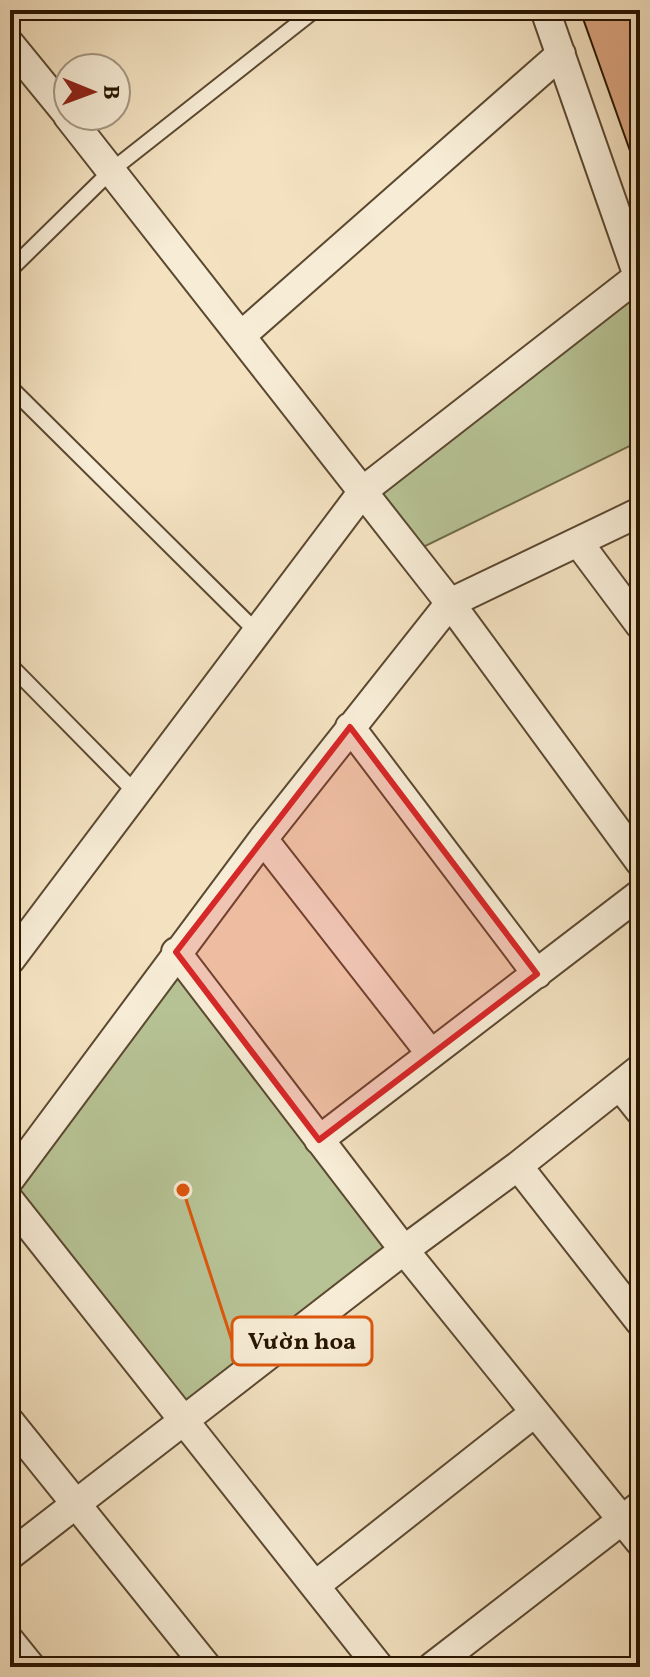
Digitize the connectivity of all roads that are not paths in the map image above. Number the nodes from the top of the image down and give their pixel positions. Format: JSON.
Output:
{"nodes":[{"id":1,"x":315,"y":10,"type":"edge"},
{"id":2,"x":545,"y":10,"type":"edge"},
{"id":3,"x":10,"y":44,"type":"edge"},
{"id":4,"x":561,"y":54,"type":"junction"},
{"id":5,"x":52,"y":96,"type":"edge"},
{"id":6,"x":81,"y":132,"type":"edge"},
{"id":7,"x":112,"y":170,"type":"junction"},
{"id":8,"x":10,"y":270,"type":"edge"},
{"id":9,"x":639,"y":276,"type":"edge"},
{"id":10,"x":242,"y":335,"type":"junction"},
{"id":11,"x":10,"y":387,"type":"edge"},
{"id":12,"x":364,"y":490,"type":"junction"},
{"id":13,"x":640,"y":512,"type":"edge"},
{"id":14,"x":578,"y":542,"type":"junction"},
{"id":15,"x":450,"y":603,"type":"junction"},
{"id":16,"x":640,"y":625,"type":"edge"},
{"id":17,"x":257,"y":632,"type":"junction"},
{"id":18,"x":10,"y":665,"type":"edge"},
{"id":19,"x":350,"y":727,"type":"junction"},
{"id":20,"x":136,"y":793,"type":"junction"},
{"id":21,"x":263,"y":839,"type":"junction"},
{"id":22,"x":640,"y":862,"type":"edge"},
{"id":23,"x":640,"y":894,"type":"edge"},
{"id":24,"x":12,"y":952,"type":"edge"},
{"id":25,"x":176,"y":952,"type":"junction"},
{"id":26,"x":537,"y":974,"type":"junction"},
{"id":27,"x":431,"y":1054,"type":"junction"},
{"id":28,"x":630,"y":1078,"type":"edge"},
{"id":29,"x":640,"y":1111,"type":"edge"},
{"id":30,"x":319,"y":1140,"type":"junction"},
{"id":31,"x":518,"y":1166,"type":"junction"},
{"id":32,"x":10,"y":1179,"type":"edge"},
{"id":33,"x":10,"y":1201,"type":"edge"},
{"id":34,"x":404,"y":1250,"type":"junction"},
{"id":35,"x":640,"y":1322,"type":"edge"},
{"id":36,"x":534,"y":1413,"type":"junction"},
{"id":37,"x":185,"y":1420,"type":"junction"},
{"id":38,"x":10,"y":1422,"type":"edge"},
{"id":39,"x":76,"y":1503,"type":"junction"},
{"id":40,"x":631,"y":1513,"type":"edge"},
{"id":41,"x":640,"y":1542,"type":"edge"},
{"id":42,"x":10,"y":1555,"type":"edge"},
{"id":43,"x":316,"y":1585,"type":"junction"},
{"id":44,"x":10,"y":1641,"type":"edge"},
{"id":45,"x":31,"y":1667,"type":"edge"},
{"id":46,"x":207,"y":1667,"type":"edge"},
{"id":47,"x":379,"y":1667,"type":"edge"},
{"id":48,"x":432,"y":1667,"type":"edge"}],
"edges":[{"from":1,"to":7,"type":"lane"},
{"from":2,"to":4,"type":"street"},
{"from":3,"to":5,"type":"street"},
{"from":4,"to":9,"type":"street"},
{"from":4,"to":10,"type":"street"},
{"from":6,"to":7,"type":"street"},
{"from":7,"to":8,"type":"lane"},
{"from":7,"to":10,"type":"street"},
{"from":9,"to":12,"type":"street"},
{"from":10,"to":12,"type":"street"},
{"from":11,"to":17,"type":"lane"},
{"from":12,"to":15,"type":"street"},
{"from":12,"to":17,"type":"street"},
{"from":13,"to":14,"type":"street"},
{"from":14,"to":15,"type":"street"},
{"from":14,"to":16,"type":"street"},
{"from":15,"to":19,"type":"street"},
{"from":15,"to":22,"type":"street"},
{"from":17,"to":20,"type":"street"},
{"from":18,"to":20,"type":"lane"},
{"from":19,"to":21,"type":"street"},
{"from":19,"to":26,"type":"street"},
{"from":20,"to":24,"type":"street"},
{"from":21,"to":25,"type":"street"},
{"from":21,"to":27,"type":"street"},
{"from":23,"to":26,"type":"street"},
{"from":25,"to":30,"type":"street"},
{"from":25,"to":32,"type":"street"},
{"from":26,"to":27,"type":"street"},
{"from":27,"to":30,"type":"street"},
{"from":28,"to":29,"type":"street"},
{"from":28,"to":31,"type":"street"},
{"from":30,"to":34,"type":"street"},
{"from":31,"to":34,"type":"street"},
{"from":31,"to":35,"type":"street"},
{"from":33,"to":37,"type":"street"},
{"from":34,"to":36,"type":"street"},
{"from":34,"to":37,"type":"street"},
{"from":36,"to":40,"type":"street"},
{"from":36,"to":43,"type":"street"},
{"from":37,"to":39,"type":"street"},
{"from":37,"to":43,"type":"street"},
{"from":38,"to":39,"type":"street"},
{"from":39,"to":42,"type":"street"},
{"from":39,"to":46,"type":"street"},
{"from":40,"to":41,"type":"street"},
{"from":40,"to":48,"type":"street"},
{"from":43,"to":47,"type":"street"},
{"from":44,"to":45,"type":"street"}]}
